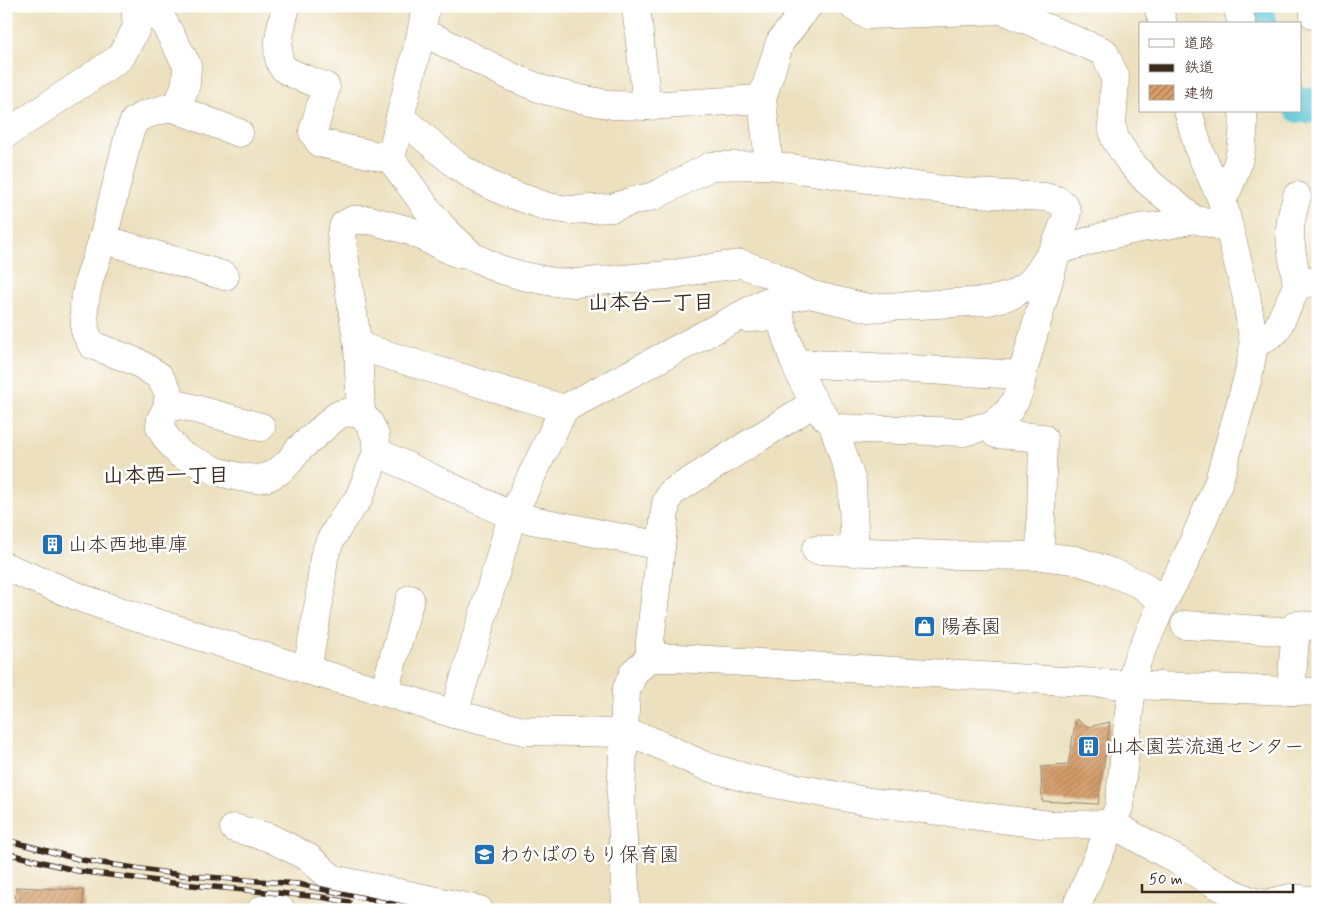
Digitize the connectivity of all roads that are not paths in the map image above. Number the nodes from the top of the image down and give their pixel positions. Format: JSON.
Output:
{"nodes":[{"id":1,"x":136,"y":6,"type":"edge"},
{"id":2,"x":152,"y":6,"type":"edge"},
{"id":3,"x":286,"y":6,"type":"edge"},
{"id":4,"x":426,"y":6,"type":"edge"},
{"id":5,"x":636,"y":6,"type":"edge"},
{"id":6,"x":808,"y":6,"type":"edge"},
{"id":7,"x":854,"y":6,"type":"edge"},
{"id":8,"x":1158,"y":6,"type":"edge"},
{"id":9,"x":1237,"y":6,"type":"edge"},
{"id":10,"x":1003,"y":8,"type":"edge"},
{"id":11,"x":1162,"y":22,"type":"edge"},
{"id":12,"x":1241,"y":22,"type":"edge"},
{"id":13,"x":421,"y":34,"type":"junction"},
{"id":14,"x":762,"y":99,"type":"junction"},
{"id":15,"x":647,"y":106,"type":"junction"},
{"id":16,"x":171,"y":107,"type":"junction"},
{"id":17,"x":1188,"y":112,"type":"edge"},
{"id":18,"x":1243,"y":112,"type":"edge"},
{"id":19,"x":400,"y":117,"type":"junction"},
{"id":20,"x":239,"y":133,"type":"dead end"},
{"id":21,"x":6,"y":134,"type":"edge"},
{"id":22,"x":391,"y":160,"type":"junction"},
{"id":23,"x":769,"y":166,"type":"junction"},
{"id":24,"x":1297,"y":196,"type":"dead end"},
{"id":25,"x":1222,"y":200,"type":"junction"},
{"id":26,"x":1193,"y":219,"type":"junction"},
{"id":27,"x":1229,"y":228,"type":"junction"},
{"id":28,"x":103,"y":240,"type":"junction"},
{"id":29,"x":1056,"y":250,"type":"junction"},
{"id":30,"x":472,"y":256,"type":"junction"},
{"id":31,"x":225,"y":276,"type":"dead end"},
{"id":32,"x":1308,"y":285,"type":"edge"},
{"id":33,"x":810,"y":294,"type":"junction"},
{"id":34,"x":737,"y":318,"type":"junction"},
{"id":35,"x":1254,"y":345,"type":"junction"},
{"id":36,"x":358,"y":346,"type":"junction"},
{"id":37,"x":796,"y":363,"type":"junction"},
{"id":38,"x":1022,"y":375,"type":"junction"},
{"id":39,"x":814,"y":403,"type":"junction"},
{"id":40,"x":167,"y":408,"type":"junction"},
{"id":41,"x":564,"y":409,"type":"junction"},
{"id":42,"x":361,"y":415,"type":"junction"},
{"id":43,"x":991,"y":425,"type":"junction"},
{"id":44,"x":261,"y":427,"type":"dead end"},
{"id":45,"x":834,"y":428,"type":"junction"},
{"id":46,"x":377,"y":452,"type":"junction"},
{"id":47,"x":512,"y":516,"type":"junction"},
{"id":48,"x":661,"y":546,"type":"junction"},
{"id":49,"x":816,"y":550,"type":"dead end"},
{"id":50,"x":855,"y":552,"type":"junction"},
{"id":51,"x":1040,"y":556,"type":"junction"},
{"id":52,"x":6,"y":567,"type":"edge"},
{"id":53,"x":410,"y":599,"type":"dead end"},
{"id":54,"x":1163,"y":602,"type":"junction"},
{"id":55,"x":1185,"y":626,"type":"dead end"},
{"id":56,"x":1306,"y":629,"type":"edge"},
{"id":57,"x":650,"y":658,"type":"junction"},
{"id":58,"x":307,"y":670,"type":"junction"},
{"id":59,"x":1132,"y":685,"type":"junction"},
{"id":60,"x":1291,"y":691,"type":"junction"},
{"id":61,"x":384,"y":692,"type":"junction"},
{"id":62,"x":1318,"y":692,"type":"edge"},
{"id":63,"x":454,"y":714,"type":"junction"},
{"id":64,"x":624,"y":733,"type":"junction"},
{"id":65,"x":1112,"y":824,"type":"junction"},
{"id":66,"x":234,"y":828,"type":"dead end"},
{"id":67,"x":1313,"y":904,"type":"edge"},
{"id":68,"x":261,"y":910,"type":"edge"},
{"id":69,"x":281,"y":910,"type":"edge"},
{"id":70,"x":479,"y":910,"type":"edge"},
{"id":71,"x":626,"y":910,"type":"edge"},
{"id":72,"x":1075,"y":910,"type":"edge"}],
"edges":[{"from":1,"to":21,"type":"street"},
{"from":2,"to":16,"type":"street"},
{"from":3,"to":22,"type":"street"},
{"from":4,"to":13,"type":"street"},
{"from":5,"to":15,"type":"street"},
{"from":6,"to":14,"type":"street"},
{"from":7,"to":10,"type":"street"},
{"from":8,"to":11,"type":"street"},
{"from":9,"to":12,"type":"street"},
{"from":10,"to":26,"type":"street"},
{"from":13,"to":15,"type":"street"},
{"from":13,"to":19,"type":"street"},
{"from":14,"to":15,"type":"street"},
{"from":14,"to":23,"type":"street"},
{"from":16,"to":20,"type":"street"},
{"from":16,"to":28,"type":"street"},
{"from":17,"to":25,"type":"street"},
{"from":18,"to":25,"type":"street"},
{"from":19,"to":22,"type":"street"},
{"from":19,"to":23,"type":"street"},
{"from":22,"to":30,"type":"street"},
{"from":23,"to":29,"type":"street"},
{"from":24,"to":32,"type":"street"},
{"from":25,"to":27,"type":"street"},
{"from":26,"to":27,"type":"street"},
{"from":26,"to":29,"type":"street"},
{"from":27,"to":35,"type":"street"},
{"from":28,"to":31,"type":"street"},
{"from":28,"to":40,"type":"street"},
{"from":29,"to":33,"type":"street"},
{"from":29,"to":38,"type":"street"},
{"from":30,"to":33,"type":"street"},
{"from":30,"to":36,"type":"street"},
{"from":32,"to":35,"type":"street"},
{"from":33,"to":34,"type":"street"},
{"from":34,"to":37,"type":"street"},
{"from":34,"to":41,"type":"street"},
{"from":35,"to":54,"type":"street"},
{"from":36,"to":41,"type":"street"},
{"from":36,"to":42,"type":"street"},
{"from":37,"to":38,"type":"street"},
{"from":37,"to":39,"type":"street"},
{"from":38,"to":43,"type":"street"},
{"from":39,"to":45,"type":"street"},
{"from":39,"to":48,"type":"street"},
{"from":40,"to":42,"type":"street"},
{"from":40,"to":44,"type":"street"},
{"from":41,"to":47,"type":"street"},
{"from":42,"to":46,"type":"street"},
{"from":43,"to":45,"type":"street"},
{"from":43,"to":51,"type":"street"},
{"from":45,"to":50,"type":"street"},
{"from":46,"to":47,"type":"street"},
{"from":46,"to":58,"type":"street"},
{"from":47,"to":48,"type":"street"},
{"from":47,"to":63,"type":"street"},
{"from":48,"to":57,"type":"street"},
{"from":49,"to":50,"type":"street"},
{"from":50,"to":51,"type":"street"},
{"from":51,"to":54,"type":"street"},
{"from":52,"to":58,"type":"street"},
{"from":53,"to":61,"type":"street"},
{"from":54,"to":59,"type":"street"},
{"from":55,"to":56,"type":"street"},
{"from":56,"to":60,"type":"street"},
{"from":57,"to":59,"type":"street"},
{"from":57,"to":64,"type":"street"},
{"from":58,"to":61,"type":"street"},
{"from":59,"to":60,"type":"street"},
{"from":59,"to":65,"type":"street"},
{"from":60,"to":62,"type":"street"},
{"from":61,"to":63,"type":"street"},
{"from":63,"to":64,"type":"street"},
{"from":64,"to":65,"type":"street"},
{"from":64,"to":71,"type":"street"},
{"from":65,"to":67,"type":"street"},
{"from":65,"to":72,"type":"street"},
{"from":66,"to":70,"type":"street"},
{"from":68,"to":69,"type":"street"}]}
